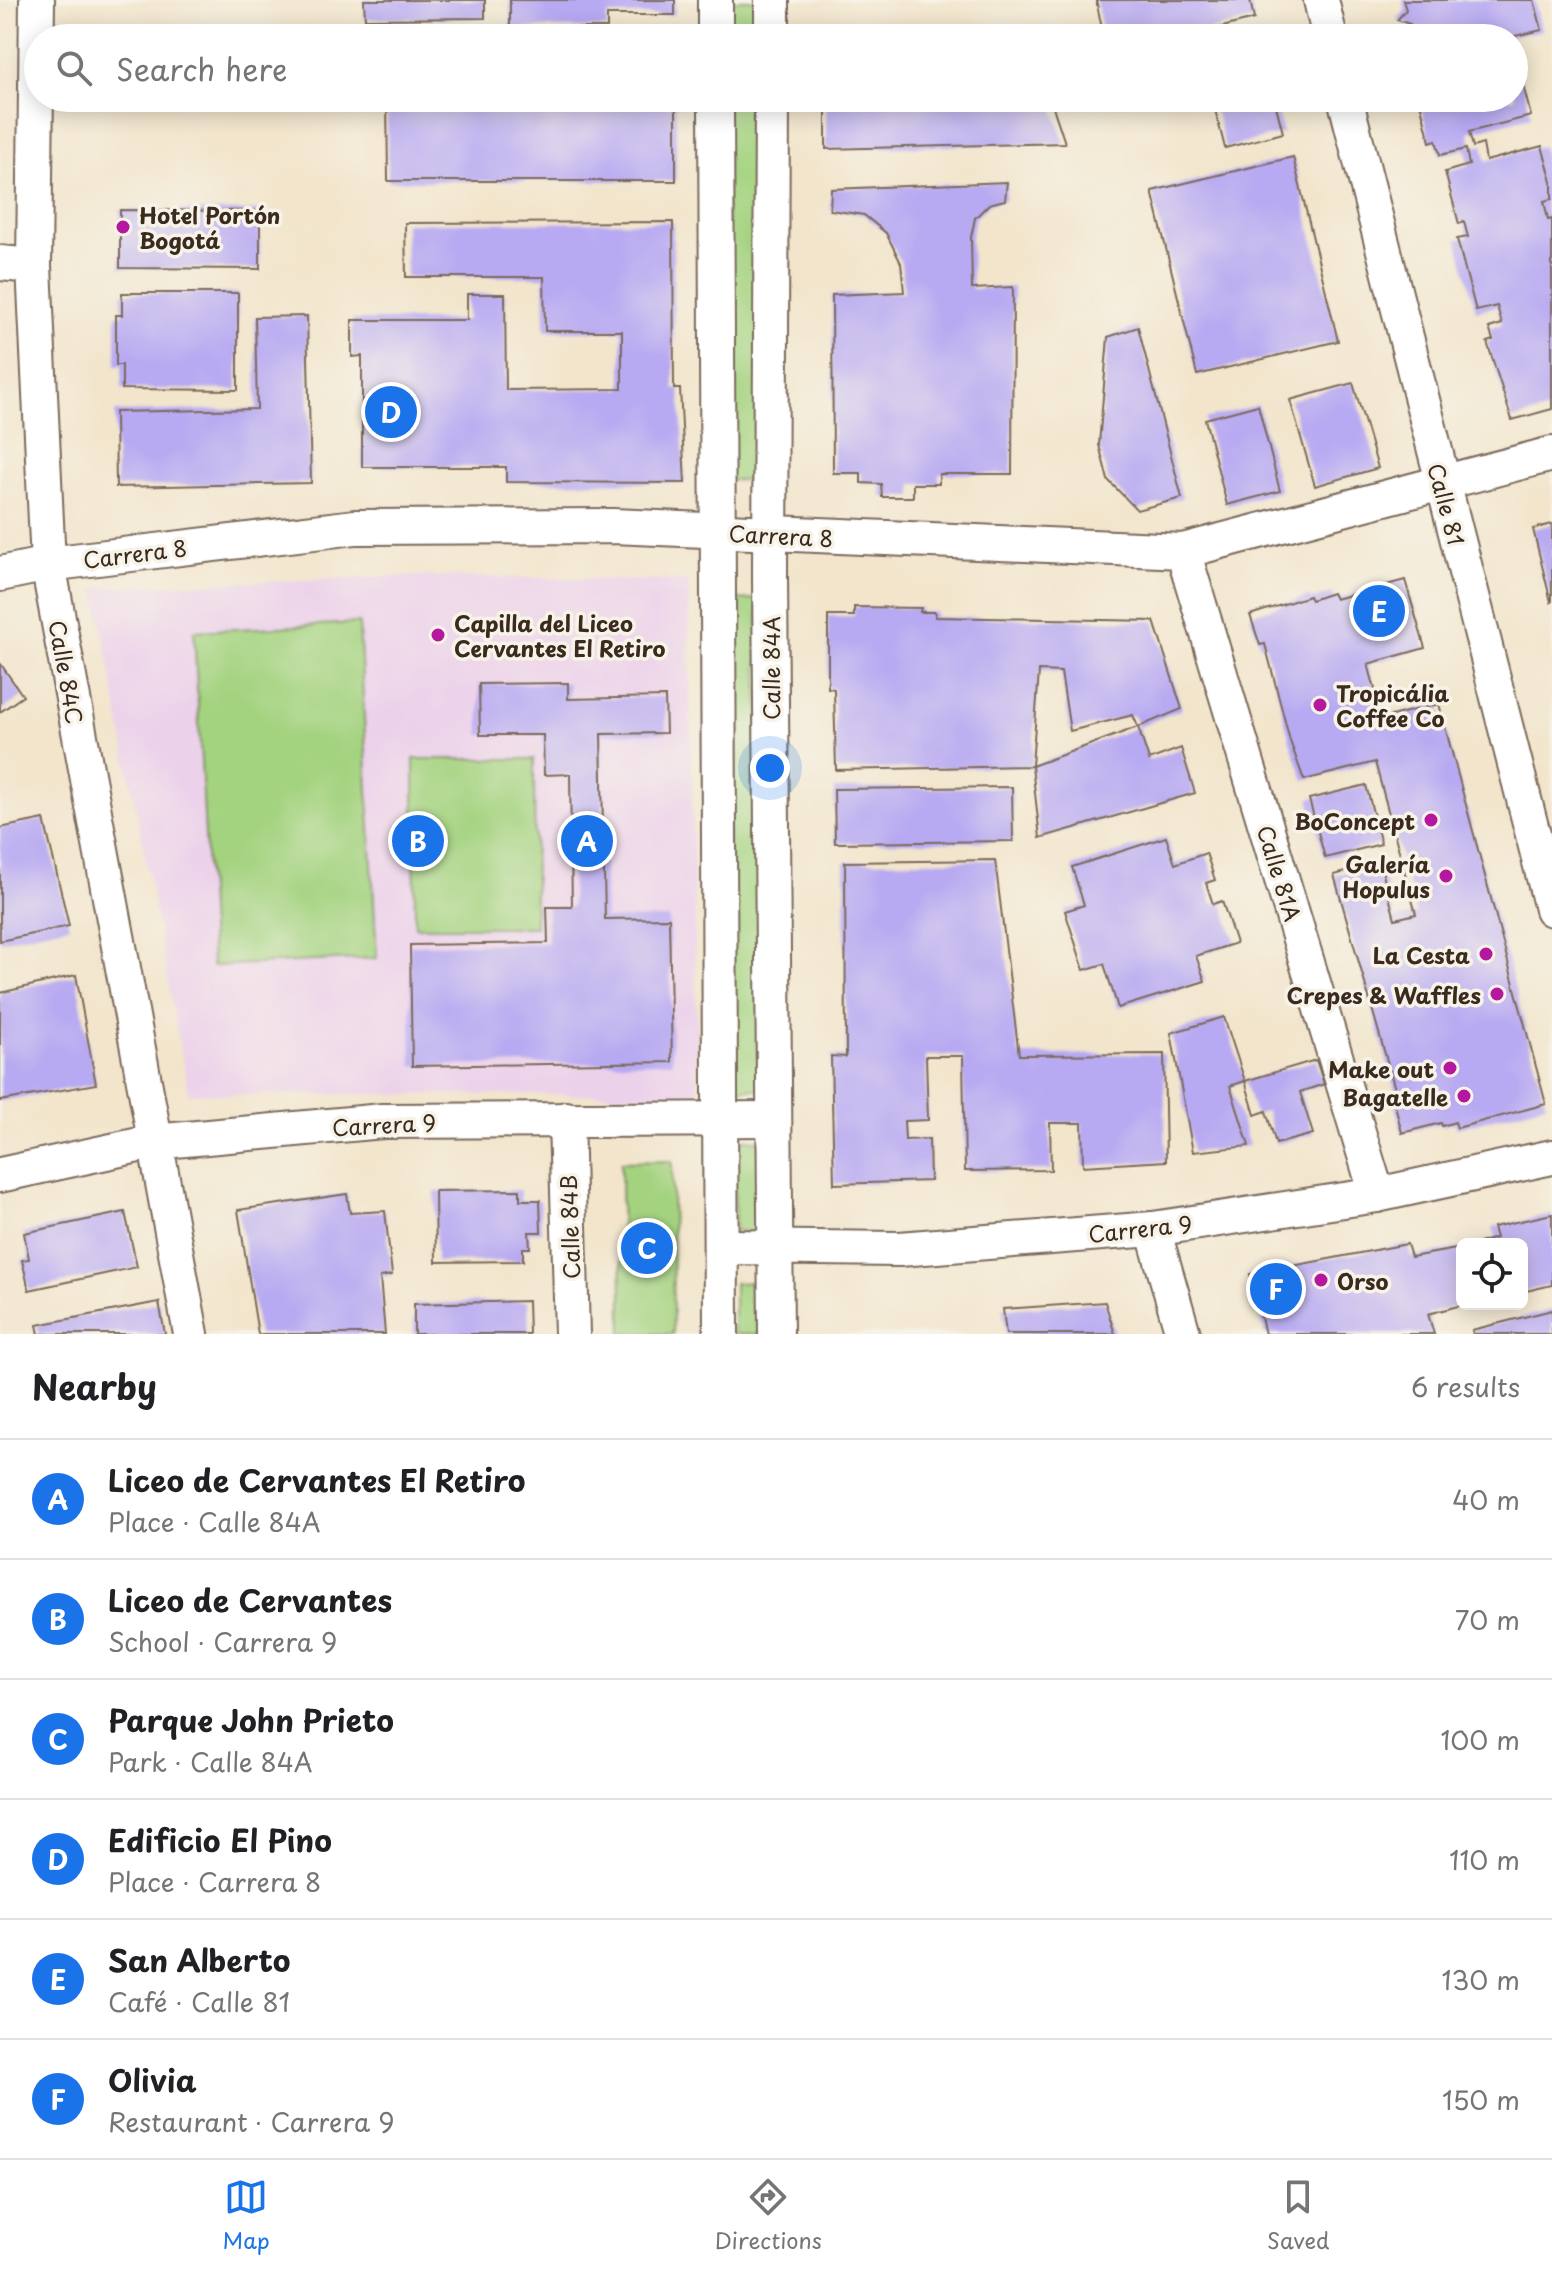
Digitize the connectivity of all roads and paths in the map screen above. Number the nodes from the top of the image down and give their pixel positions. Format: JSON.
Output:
{"nodes":[{"id":1,"x":37,"y":0,"type":"edge"},
{"id":2,"x":715,"y":0,"type":"edge"},
{"id":3,"x":772,"y":0,"type":"edge"},
{"id":4,"x":1321,"y":0,"type":"edge"},
{"id":5,"x":37,"y":24,"type":"edge"},
{"id":6,"x":715,"y":24,"type":"edge"},
{"id":7,"x":772,"y":24,"type":"edge"},
{"id":8,"x":1327,"y":24,"type":"edge"},
{"id":9,"x":36,"y":112,"type":"edge"},
{"id":10,"x":716,"y":112,"type":"edge"},
{"id":11,"x":772,"y":112,"type":"edge"},
{"id":12,"x":1349,"y":112,"type":"edge"},
{"id":13,"x":0,"y":263,"type":"edge"},
{"id":14,"x":34,"y":266,"type":"junction"},
{"id":15,"x":1552,"y":454,"type":"edge"},
{"id":16,"x":1442,"y":482,"type":"junction"},
{"id":17,"x":716,"y":532,"type":"junction"},
{"id":18,"x":770,"y":535,"type":"junction"},
{"id":19,"x":1183,"y":551,"type":"junction"},
{"id":20,"x":48,"y":564,"type":"junction"},
{"id":21,"x":0,"y":574,"type":"edge"},
{"id":22,"x":1552,"y":909,"type":"edge"},
{"id":23,"x":566,"y":1119,"type":"junction"},
{"id":24,"x":720,"y":1119,"type":"junction"},
{"id":25,"x":773,"y":1119,"type":"junction"},
{"id":26,"x":153,"y":1142,"type":"junction"},
{"id":27,"x":1552,"y":1157,"type":"edge"},
{"id":28,"x":0,"y":1175,"type":"edge"},
{"id":29,"x":1377,"y":1195,"type":"junction"},
{"id":30,"x":1153,"y":1229,"type":"junction"},
{"id":31,"x":722,"y":1247,"type":"junction"},
{"id":32,"x":776,"y":1247,"type":"junction"},
{"id":33,"x":191,"y":1334,"type":"edge"},
{"id":34,"x":572,"y":1334,"type":"edge"},
{"id":35,"x":721,"y":1334,"type":"edge"},
{"id":36,"x":776,"y":1334,"type":"edge"},
{"id":37,"x":1183,"y":1334,"type":"edge"}],
"edges":[{"from":1,"to":5,"type":"street","name":"Calle 84C"},
{"from":2,"to":6,"type":"street"},
{"from":3,"to":7,"type":"street"},
{"from":4,"to":8,"type":"street"},
{"from":9,"to":14,"type":"street","name":"Calle 84C"},
{"from":10,"to":17,"type":"street"},
{"from":11,"to":18,"type":"street","name":"Calle 84A"},
{"from":12,"to":16,"type":"street","name":"Calle 81"},
{"from":13,"to":14,"type":"street"},
{"from":14,"to":20,"type":"street","name":"Calle 84C"},
{"from":15,"to":16,"type":"street","name":"Carrera 8"},
{"from":16,"to":19,"type":"street","name":"Carrera 8"},
{"from":16,"to":22,"type":"street","name":"Calle 81"},
{"from":17,"to":18,"type":"street","name":"Carrera 8"},
{"from":17,"to":20,"type":"street","name":"Carrera 8"},
{"from":17,"to":24,"type":"street"},
{"from":18,"to":19,"type":"street","name":"Carrera 8"},
{"from":18,"to":25,"type":"street","name":"Calle 84A"},
{"from":19,"to":29,"type":"street","name":"Calle 81A"},
{"from":20,"to":21,"type":"street","name":"Carrera 8"},
{"from":20,"to":26,"type":"street","name":"Calle 84C"},
{"from":23,"to":24,"type":"street","name":"Carrera 9"},
{"from":23,"to":26,"type":"street","name":"Carrera 9"},
{"from":23,"to":34,"type":"street","name":"Calle 84B"},
{"from":24,"to":25,"type":"street","name":"Carrera 9"},
{"from":24,"to":31,"type":"street"},
{"from":25,"to":32,"type":"street","name":"Calle 84A"},
{"from":26,"to":28,"type":"street","name":"Carrera 9"},
{"from":26,"to":33,"type":"street","name":"Calle 84C"},
{"from":27,"to":29,"type":"street","name":"Carrera 9"},
{"from":29,"to":30,"type":"street","name":"Carrera 9"},
{"from":30,"to":32,"type":"street","name":"Carrera 9"},
{"from":30,"to":37,"type":"street"},
{"from":31,"to":32,"type":"street","name":"Carrera 9"},
{"from":31,"to":35,"type":"street"},
{"from":32,"to":36,"type":"street","name":"Calle 84A"}]}
